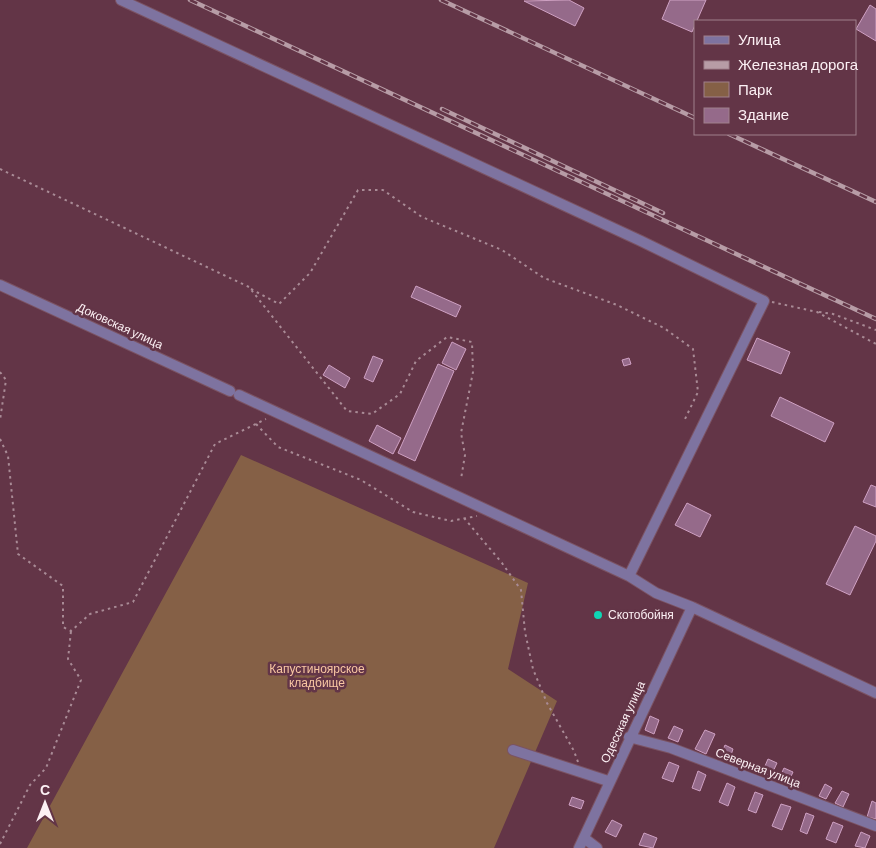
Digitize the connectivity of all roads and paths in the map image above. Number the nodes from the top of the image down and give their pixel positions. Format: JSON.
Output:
{"nodes":[{"id":1,"x":120,"y":0,"type":"edge"},
{"id":2,"x":0,"y":169,"type":"edge"},
{"id":3,"x":0,"y":285,"type":"edge"},
{"id":4,"x":249,"y":287,"type":"junction"},
{"id":5,"x":764,"y":301,"type":"junction"},
{"id":6,"x":817,"y":312,"type":"junction"},
{"id":7,"x":876,"y":330,"type":"edge"},
{"id":8,"x":876,"y":344,"type":"edge"},
{"id":9,"x":0,"y":372,"type":"edge"},
{"id":10,"x":278,"y":413,"type":"junction"},
{"id":11,"x":686,"y":419,"type":"dead end"},
{"id":12,"x":0,"y":420,"type":"edge"},
{"id":13,"x":256,"y":424,"type":"junction"},
{"id":14,"x":0,"y":438,"type":"edge"},
{"id":15,"x":461,"y":479,"type":"dead end"},
{"id":16,"x":491,"y":513,"type":"junction"},
{"id":17,"x":464,"y":518,"type":"junction"},
{"id":18,"x":629,"y":576,"type":"junction"},
{"id":19,"x":692,"y":607,"type":"junction"},
{"id":20,"x":71,"y":631,"type":"junction"},
{"id":21,"x":876,"y":692,"type":"edge"},
{"id":22,"x":629,"y":737,"type":"junction"},
{"id":23,"x":513,"y":750,"type":"dead end"},
{"id":24,"x":581,"y":772,"type":"junction"},
{"id":25,"x":608,"y":781,"type":"junction"},
{"id":26,"x":876,"y":826,"type":"edge"},
{"id":27,"x":584,"y":838,"type":"junction"},
{"id":28,"x":0,"y":844,"type":"edge"},
{"id":29,"x":579,"y":848,"type":"edge"},
{"id":30,"x":597,"y":848,"type":"edge"}],
"edges":[{"from":1,"to":5,"type":"street"},
{"from":2,"to":4,"type":"path"},
{"from":3,"to":10,"type":"street","name":"Доковская улица"},
{"from":4,"to":11,"type":"path"},
{"from":4,"to":15,"type":"path"},
{"from":5,"to":6,"type":"path"},
{"from":5,"to":18,"type":"street"},
{"from":6,"to":7,"type":"path"},
{"from":6,"to":8,"type":"path"},
{"from":9,"to":12,"type":"path"},
{"from":10,"to":13,"type":"path"},
{"from":10,"to":16,"type":"street","name":"Доковская улица"},
{"from":13,"to":17,"type":"path"},
{"from":13,"to":20,"type":"path"},
{"from":14,"to":20,"type":"path"},
{"from":16,"to":17,"type":"path"},
{"from":16,"to":18,"type":"street","name":"Доковская улица"},
{"from":17,"to":24,"type":"path"},
{"from":18,"to":19,"type":"street","name":"Доковская улица"},
{"from":19,"to":21,"type":"street","name":"Доковская улица"},
{"from":19,"to":22,"type":"street","name":"Одесская улица"},
{"from":20,"to":28,"type":"path"},
{"from":22,"to":25,"type":"street","name":"Одесская улица"},
{"from":22,"to":26,"type":"street","name":"Северная улица"},
{"from":23,"to":24,"type":"street"},
{"from":24,"to":25,"type":"street"},
{"from":25,"to":27,"type":"street","name":"Одесская улица"},
{"from":27,"to":29,"type":"street","name":"Одесская улица"},
{"from":27,"to":30,"type":"street"}]}
